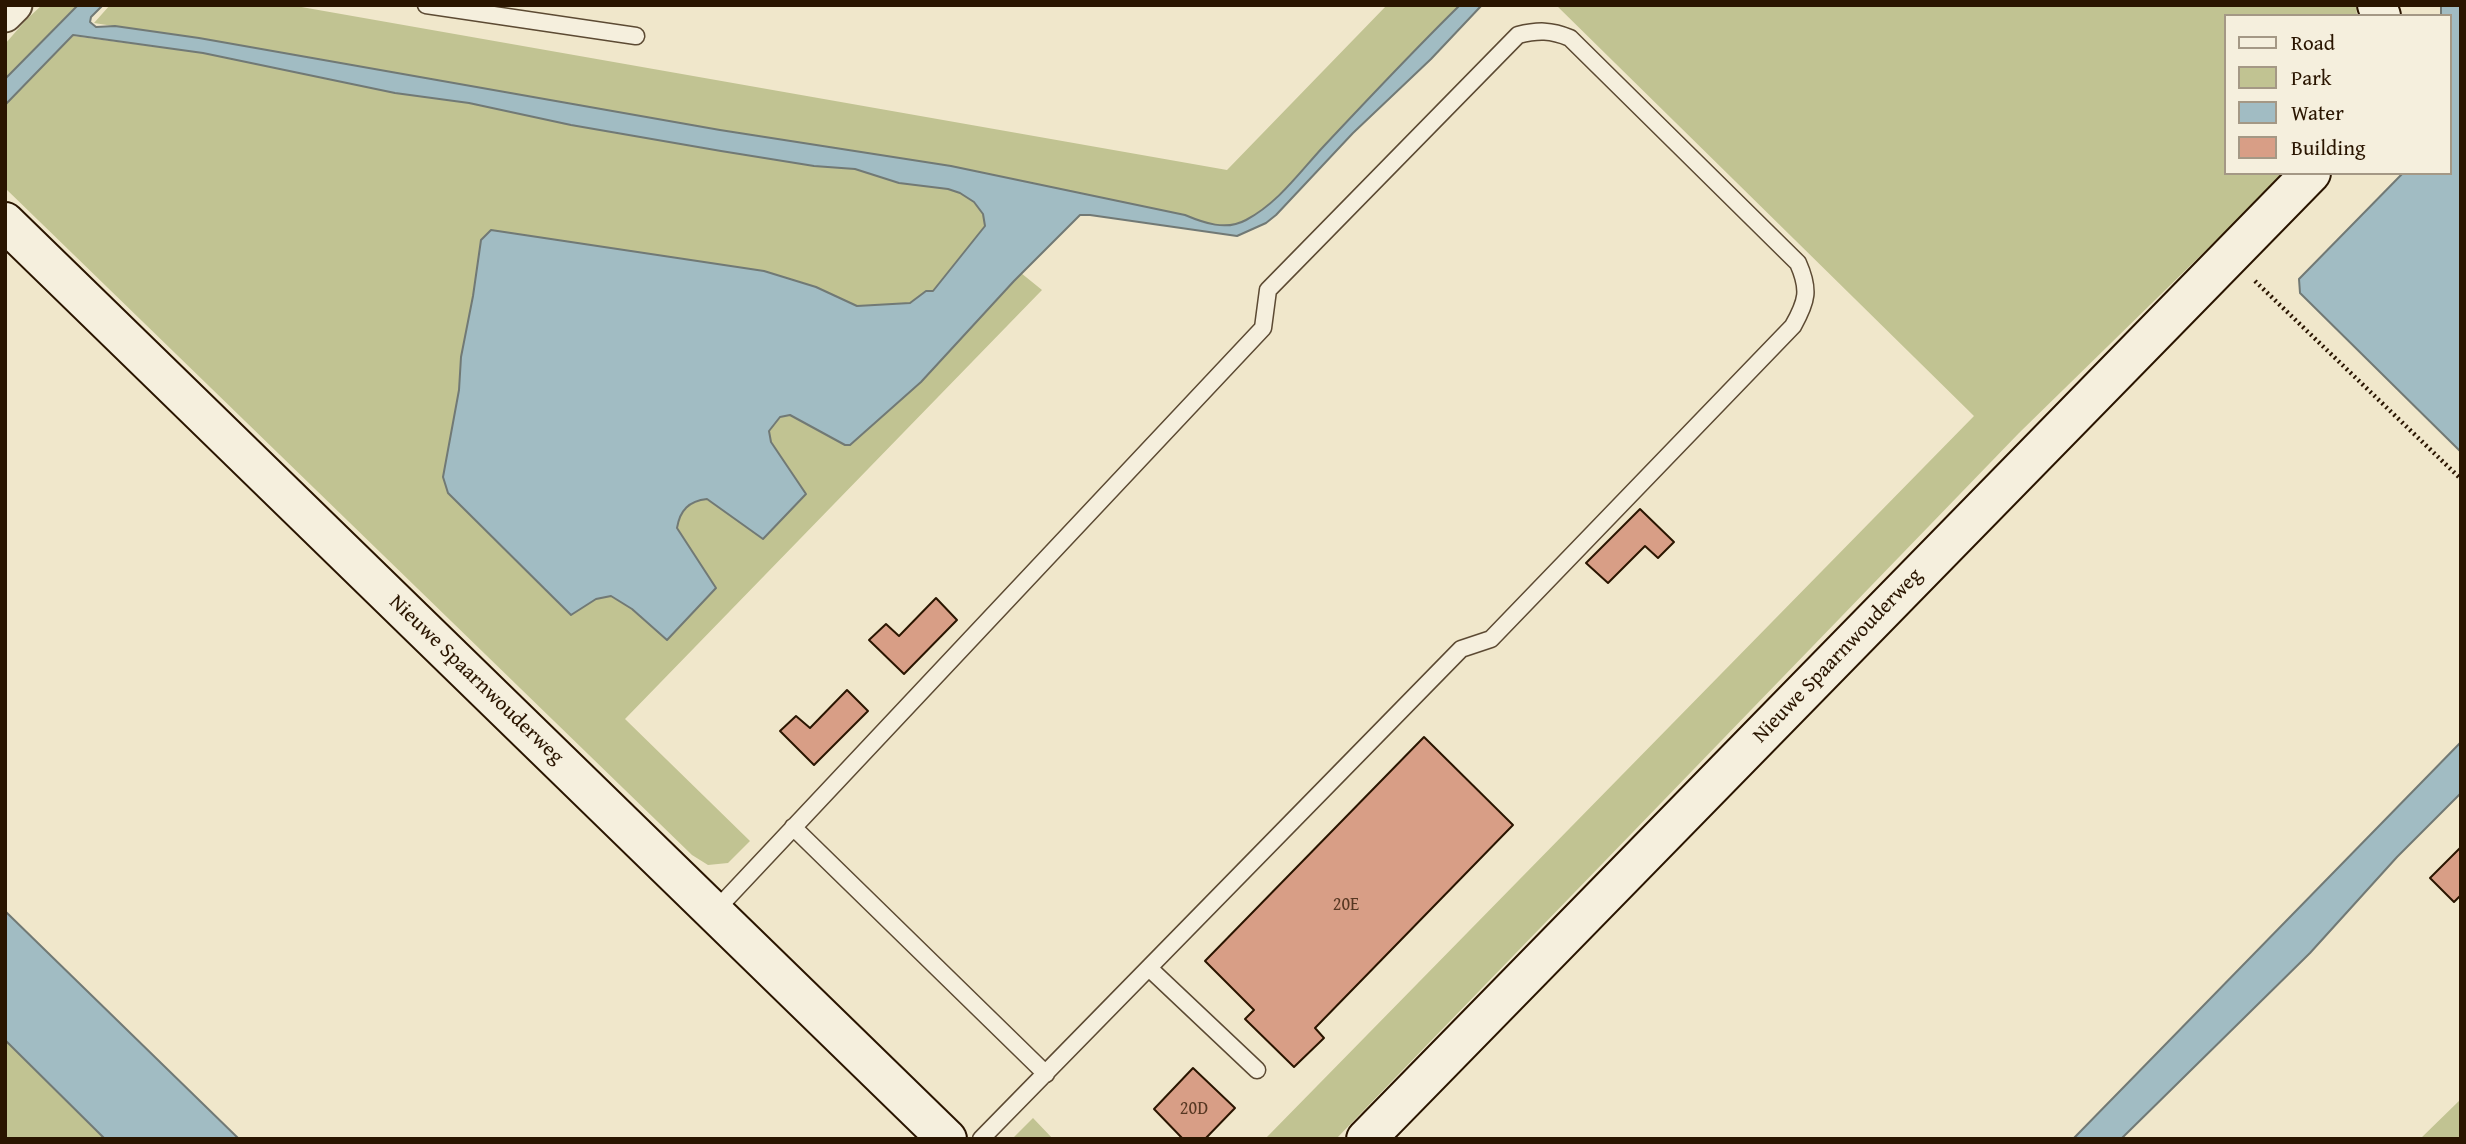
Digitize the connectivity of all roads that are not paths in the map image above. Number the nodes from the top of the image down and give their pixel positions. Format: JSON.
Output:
{"nodes":[{"id":1,"x":15,"y":5,"type":"edge"},
{"id":2,"x":426,"y":5,"type":"edge"},
{"id":3,"x":5,"y":15,"type":"edge"},
{"id":4,"x":636,"y":36,"type":"dead end"},
{"id":5,"x":2309,"y":175,"type":"edge"},
{"id":6,"x":5,"y":222,"type":"edge"},
{"id":7,"x":793,"y":827,"type":"junction"},
{"id":8,"x":714,"y":912,"type":"junction"},
{"id":9,"x":1149,"y":968,"type":"junction"},
{"id":10,"x":1257,"y":1070,"type":"dead end"},
{"id":11,"x":1045,"y":1074,"type":"junction"},
{"id":12,"x":947,"y":1139,"type":"edge"},
{"id":13,"x":981,"y":1139,"type":"edge"},
{"id":14,"x":1366,"y":1139,"type":"edge"}],
"edges":[{"from":1,"to":3,"type":"street"},
{"from":2,"to":4,"type":"lane"},
{"from":5,"to":14,"type":"street","name":"Nieuwe Spaarnwouderweg"},
{"from":6,"to":8,"type":"street","name":"Nieuwe Spaarnwouderweg"},
{"from":7,"to":8,"type":"lane"},
{"from":7,"to":9,"type":"lane"},
{"from":7,"to":11,"type":"lane"},
{"from":8,"to":12,"type":"street","name":"Nieuwe Spaarnwouderweg"},
{"from":9,"to":10,"type":"lane"},
{"from":9,"to":11,"type":"lane"},
{"from":11,"to":13,"type":"lane"}]}
